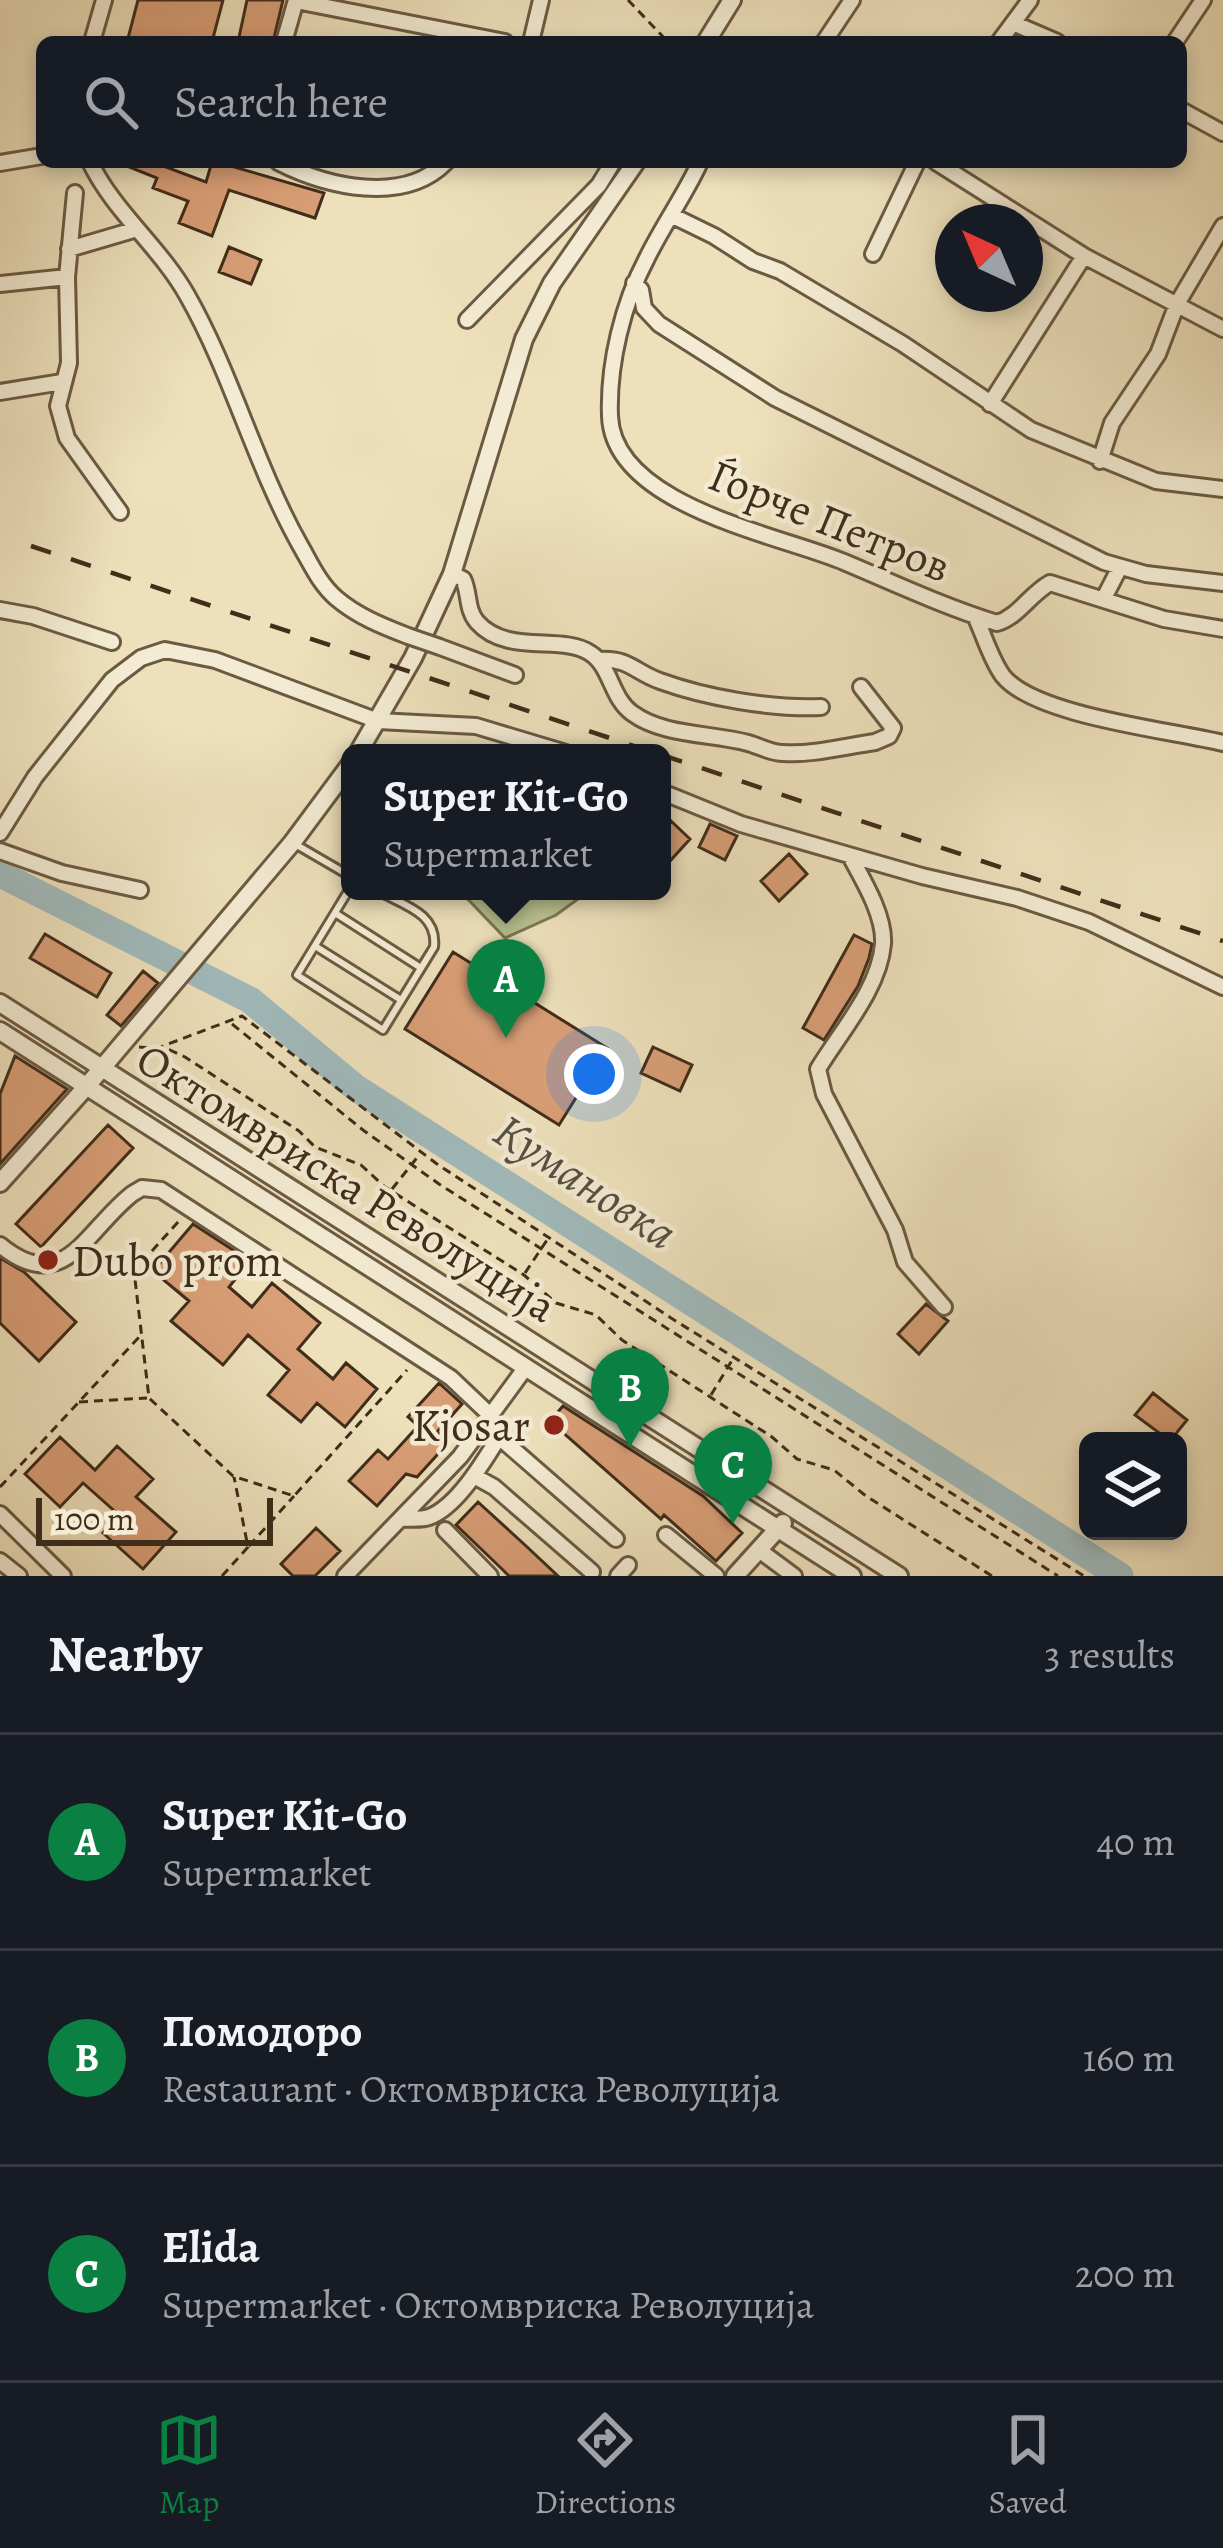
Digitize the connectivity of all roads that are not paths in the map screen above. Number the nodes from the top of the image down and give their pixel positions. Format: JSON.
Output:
{"nodes":[{"id":1,"x":104,"y":0,"type":"edge"},
{"id":2,"x":541,"y":0,"type":"edge"},
{"id":3,"x":732,"y":0,"type":"edge"},
{"id":4,"x":852,"y":0,"type":"edge"},
{"id":5,"x":1030,"y":0,"type":"edge"},
{"id":6,"x":1203,"y":0,"type":"edge"},
{"id":7,"x":296,"y":1,"type":"edge"},
{"id":8,"x":1012,"y":23,"type":"junction"},
{"id":9,"x":94,"y":36,"type":"edge"},
{"id":10,"x":286,"y":36,"type":"edge"},
{"id":11,"x":475,"y":36,"type":"edge"},
{"id":12,"x":532,"y":36,"type":"edge"},
{"id":13,"x":715,"y":36,"type":"edge"},
{"id":14,"x":828,"y":36,"type":"edge"},
{"id":15,"x":1003,"y":36,"type":"edge"},
{"id":16,"x":1043,"y":36,"type":"edge"},
{"id":17,"x":1179,"y":36,"type":"edge"},
{"id":18,"x":1187,"y":113,"type":"edge"},
{"id":19,"x":1223,"y":133,"type":"edge"},
{"id":20,"x":36,"y":157,"type":"edge"},
{"id":21,"x":0,"y":163,"type":"edge"},
{"id":22,"x":95,"y":168,"type":"edge"},
{"id":23,"x":296,"y":168,"type":"edge"},
{"id":24,"x":440,"y":168,"type":"edge"},
{"id":25,"x":609,"y":168,"type":"edge"},
{"id":26,"x":632,"y":168,"type":"edge"},
{"id":27,"x":697,"y":168,"type":"edge"},
{"id":28,"x":914,"y":168,"type":"edge"},
{"id":29,"x":945,"y":168,"type":"edge"},
{"id":30,"x":75,"y":194,"type":"dead end"},
{"id":31,"x":671,"y":215,"type":"junction"},
{"id":32,"x":1223,"y":226,"type":"edge"},
{"id":33,"x":136,"y":229,"type":"junction"},
{"id":34,"x":69,"y":249,"type":"junction"},
{"id":35,"x":873,"y":254,"type":"dead end"},
{"id":36,"x":1084,"y":256,"type":"junction"},
{"id":37,"x":68,"y":277,"type":"junction"},
{"id":38,"x":634,"y":283,"type":"junction"},
{"id":39,"x":0,"y":284,"type":"edge"},
{"id":40,"x":1177,"y":304,"type":"junction"},
{"id":41,"x":467,"y":320,"type":"dead end"},
{"id":42,"x":1223,"y":329,"type":"edge"},
{"id":43,"x":62,"y":382,"type":"junction"},
{"id":44,"x":0,"y":392,"type":"edge"},
{"id":45,"x":990,"y":404,"type":"junction"},
{"id":46,"x":1100,"y":461,"type":"junction"},
{"id":47,"x":1223,"y":489,"type":"edge"},
{"id":48,"x":120,"y":512,"type":"dead end"},
{"id":49,"x":1120,"y":566,"type":"junction"},
{"id":50,"x":452,"y":574,"type":"junction"},
{"id":51,"x":1223,"y":584,"type":"edge"},
{"id":52,"x":1103,"y":598,"type":"junction"},
{"id":53,"x":0,"y":610,"type":"edge"},
{"id":54,"x":976,"y":616,"type":"junction"},
{"id":55,"x":1223,"y":629,"type":"edge"},
{"id":56,"x":112,"y":642,"type":"dead end"},
{"id":57,"x":598,"y":660,"type":"junction"},
{"id":58,"x":515,"y":675,"type":"dead end"},
{"id":59,"x":861,"y":686,"type":"dead end"},
{"id":60,"x":821,"y":707,"type":"dead end"},
{"id":61,"x":378,"y":721,"type":"junction"},
{"id":62,"x":1223,"y":743,"type":"edge"},
{"id":63,"x":364,"y":744,"type":"edge"},
{"id":64,"x":535,"y":744,"type":"edge"},
{"id":65,"x":341,"y":777,"type":"edge"},
{"id":66,"x":671,"y":796,"type":"edge"},
{"id":67,"x":0,"y":833,"type":"edge"},
{"id":68,"x":292,"y":843,"type":"junction"},
{"id":69,"x":0,"y":851,"type":"edge"},
{"id":70,"x":850,"y":856,"type":"junction"},
{"id":71,"x":341,"y":871,"type":"edge"},
{"id":72,"x":140,"y":890,"type":"dead end"},
{"id":73,"x":343,"y":900,"type":"edge"},
{"id":74,"x":393,"y":900,"type":"edge"},
{"id":75,"x":335,"y":913,"type":"junction"},
{"id":76,"x":315,"y":946,"type":"junction"},
{"id":77,"x":421,"y":968,"type":"junction"},
{"id":78,"x":1223,"y":987,"type":"edge"},
{"id":79,"x":401,"y":1000,"type":"junction"},
{"id":80,"x":0,"y":1004,"type":"edge"},
{"id":81,"x":0,"y":1031,"type":"edge"},
{"id":82,"x":101,"y":1069,"type":"junction"},
{"id":83,"x":86,"y":1087,"type":"junction"},
{"id":84,"x":0,"y":1183,"type":"edge"},
{"id":85,"x":0,"y":1245,"type":"edge"},
{"id":86,"x":944,"y":1307,"type":"dead end"},
{"id":87,"x":526,"y":1367,"type":"junction"},
{"id":88,"x":490,"y":1415,"type":"junction"},
{"id":89,"x":499,"y":1438,"type":"junction"},
{"id":90,"x":474,"y":1476,"type":"junction"},
{"id":91,"x":794,"y":1510,"type":"junction"},
{"id":92,"x":0,"y":1514,"type":"edge"},
{"id":93,"x":400,"y":1519,"type":"junction"},
{"id":94,"x":778,"y":1529,"type":"junction"},
{"id":95,"x":446,"y":1530,"type":"dead end"},
{"id":96,"x":666,"y":1535,"type":"dead end"},
{"id":97,"x":616,"y":1539,"type":"dead end"},
{"id":98,"x":759,"y":1550,"type":"junction"},
{"id":99,"x":592,"y":1572,"type":"dead end"},
{"id":100,"x":63,"y":1576,"type":"edge"},
{"id":101,"x":345,"y":1576,"type":"edge"},
{"id":102,"x":490,"y":1576,"type":"edge"},
{"id":103,"x":716,"y":1576,"type":"edge"},
{"id":104,"x":735,"y":1576,"type":"edge"},
{"id":105,"x":794,"y":1576,"type":"edge"},
{"id":106,"x":852,"y":1576,"type":"edge"},
{"id":107,"x":899,"y":1576,"type":"edge"}],
"edges":[{"from":1,"to":9,"type":"street"},
{"from":2,"to":12,"type":"street"},
{"from":3,"to":13,"type":"street"},
{"from":4,"to":14,"type":"street"},
{"from":5,"to":8,"type":"street"},
{"from":6,"to":17,"type":"street"},
{"from":7,"to":10,"type":"street"},
{"from":7,"to":11,"type":"street"},
{"from":8,"to":15,"type":"street"},
{"from":8,"to":16,"type":"street"},
{"from":18,"to":19,"type":"street"},
{"from":20,"to":21,"type":"street"},
{"from":22,"to":33,"type":"street"},
{"from":23,"to":24,"type":"street"},
{"from":25,"to":41,"type":"street"},
{"from":26,"to":50,"type":"street"},
{"from":27,"to":31,"type":"street","name":"Ѓорче Петров"},
{"from":28,"to":35,"type":"street"},
{"from":29,"to":36,"type":"street"},
{"from":30,"to":34,"type":"street"},
{"from":31,"to":38,"type":"street","name":"Ѓорче Петров"},
{"from":31,"to":45,"type":"street"},
{"from":32,"to":40,"type":"street"},
{"from":33,"to":34,"type":"street"},
{"from":33,"to":58,"type":"street","bridge":true},
{"from":34,"to":37,"type":"street"},
{"from":36,"to":40,"type":"street"},
{"from":36,"to":45,"type":"street"},
{"from":37,"to":39,"type":"street"},
{"from":37,"to":43,"type":"street"},
{"from":38,"to":49,"type":"street","name":"Ѓорче Петров"},
{"from":38,"to":54,"type":"street","name":"Ѓорче Петров"},
{"from":40,"to":42,"type":"street"},
{"from":40,"to":46,"type":"street"},
{"from":43,"to":44,"type":"street"},
{"from":43,"to":48,"type":"street"},
{"from":45,"to":46,"type":"street"},
{"from":46,"to":47,"type":"street"},
{"from":49,"to":51,"type":"street","name":"Ѓорче Петров"},
{"from":49,"to":52,"type":"street"},
{"from":50,"to":57,"type":"street"},
{"from":50,"to":61,"type":"street"},
{"from":52,"to":54,"type":"street"},
{"from":52,"to":55,"type":"street"},
{"from":53,"to":56,"type":"street"},
{"from":54,"to":62,"type":"street","name":"Ѓорче Петров"},
{"from":57,"to":59,"type":"street"},
{"from":57,"to":60,"type":"street"},
{"from":61,"to":63,"type":"street"},
{"from":61,"to":64,"type":"street"},
{"from":61,"to":67,"type":"street"},
{"from":65,"to":68,"type":"street"},
{"from":66,"to":70,"type":"street"},
{"from":68,"to":71,"type":"lane"},
{"from":68,"to":82,"type":"street"},
{"from":69,"to":72,"type":"street"},
{"from":70,"to":78,"type":"street"},
{"from":70,"to":86,"type":"street"},
{"from":73,"to":75,"type":"lane"},
{"from":74,"to":77,"type":"lane"},
{"from":75,"to":76,"type":"lane"},
{"from":75,"to":77,"type":"lane"},
{"from":76,"to":79,"type":"lane"},
{"from":76,"to":79,"type":"lane"},
{"from":77,"to":79,"type":"lane"},
{"from":80,"to":82,"type":"street","name":"Октомвриска Револуција"},
{"from":81,"to":83,"type":"street","name":"Октомвриска Револуција"},
{"from":82,"to":83,"type":"street"},
{"from":82,"to":91,"type":"street","name":"Октомвриска Револуција"},
{"from":83,"to":84,"type":"street"},
{"from":83,"to":87,"type":"street","name":"Октомвриска Револуција"},
{"from":85,"to":88,"type":"street"},
{"from":87,"to":88,"type":"street","name":"Октомвриска Револуција"},
{"from":87,"to":94,"type":"street","name":"Октомвриска Револуција"},
{"from":88,"to":89,"type":"street"},
{"from":88,"to":93,"type":"street","name":"Октомвриска Револуција"},
{"from":89,"to":90,"type":"street"},
{"from":89,"to":97,"type":"street"},
{"from":90,"to":93,"type":"street"},
{"from":90,"to":99,"type":"street"},
{"from":91,"to":94,"type":"street"},
{"from":91,"to":107,"type":"street","name":"Октомвриска Револуција"},
{"from":92,"to":100,"type":"street"},
{"from":93,"to":101,"type":"street","name":"Октомвриска Револуција"},
{"from":94,"to":98,"type":"street"},
{"from":94,"to":106,"type":"street","name":"Октомвриска Револуција"},
{"from":95,"to":102,"type":"street"},
{"from":96,"to":103,"type":"street"},
{"from":98,"to":104,"type":"street"},
{"from":98,"to":105,"type":"street"}]}
